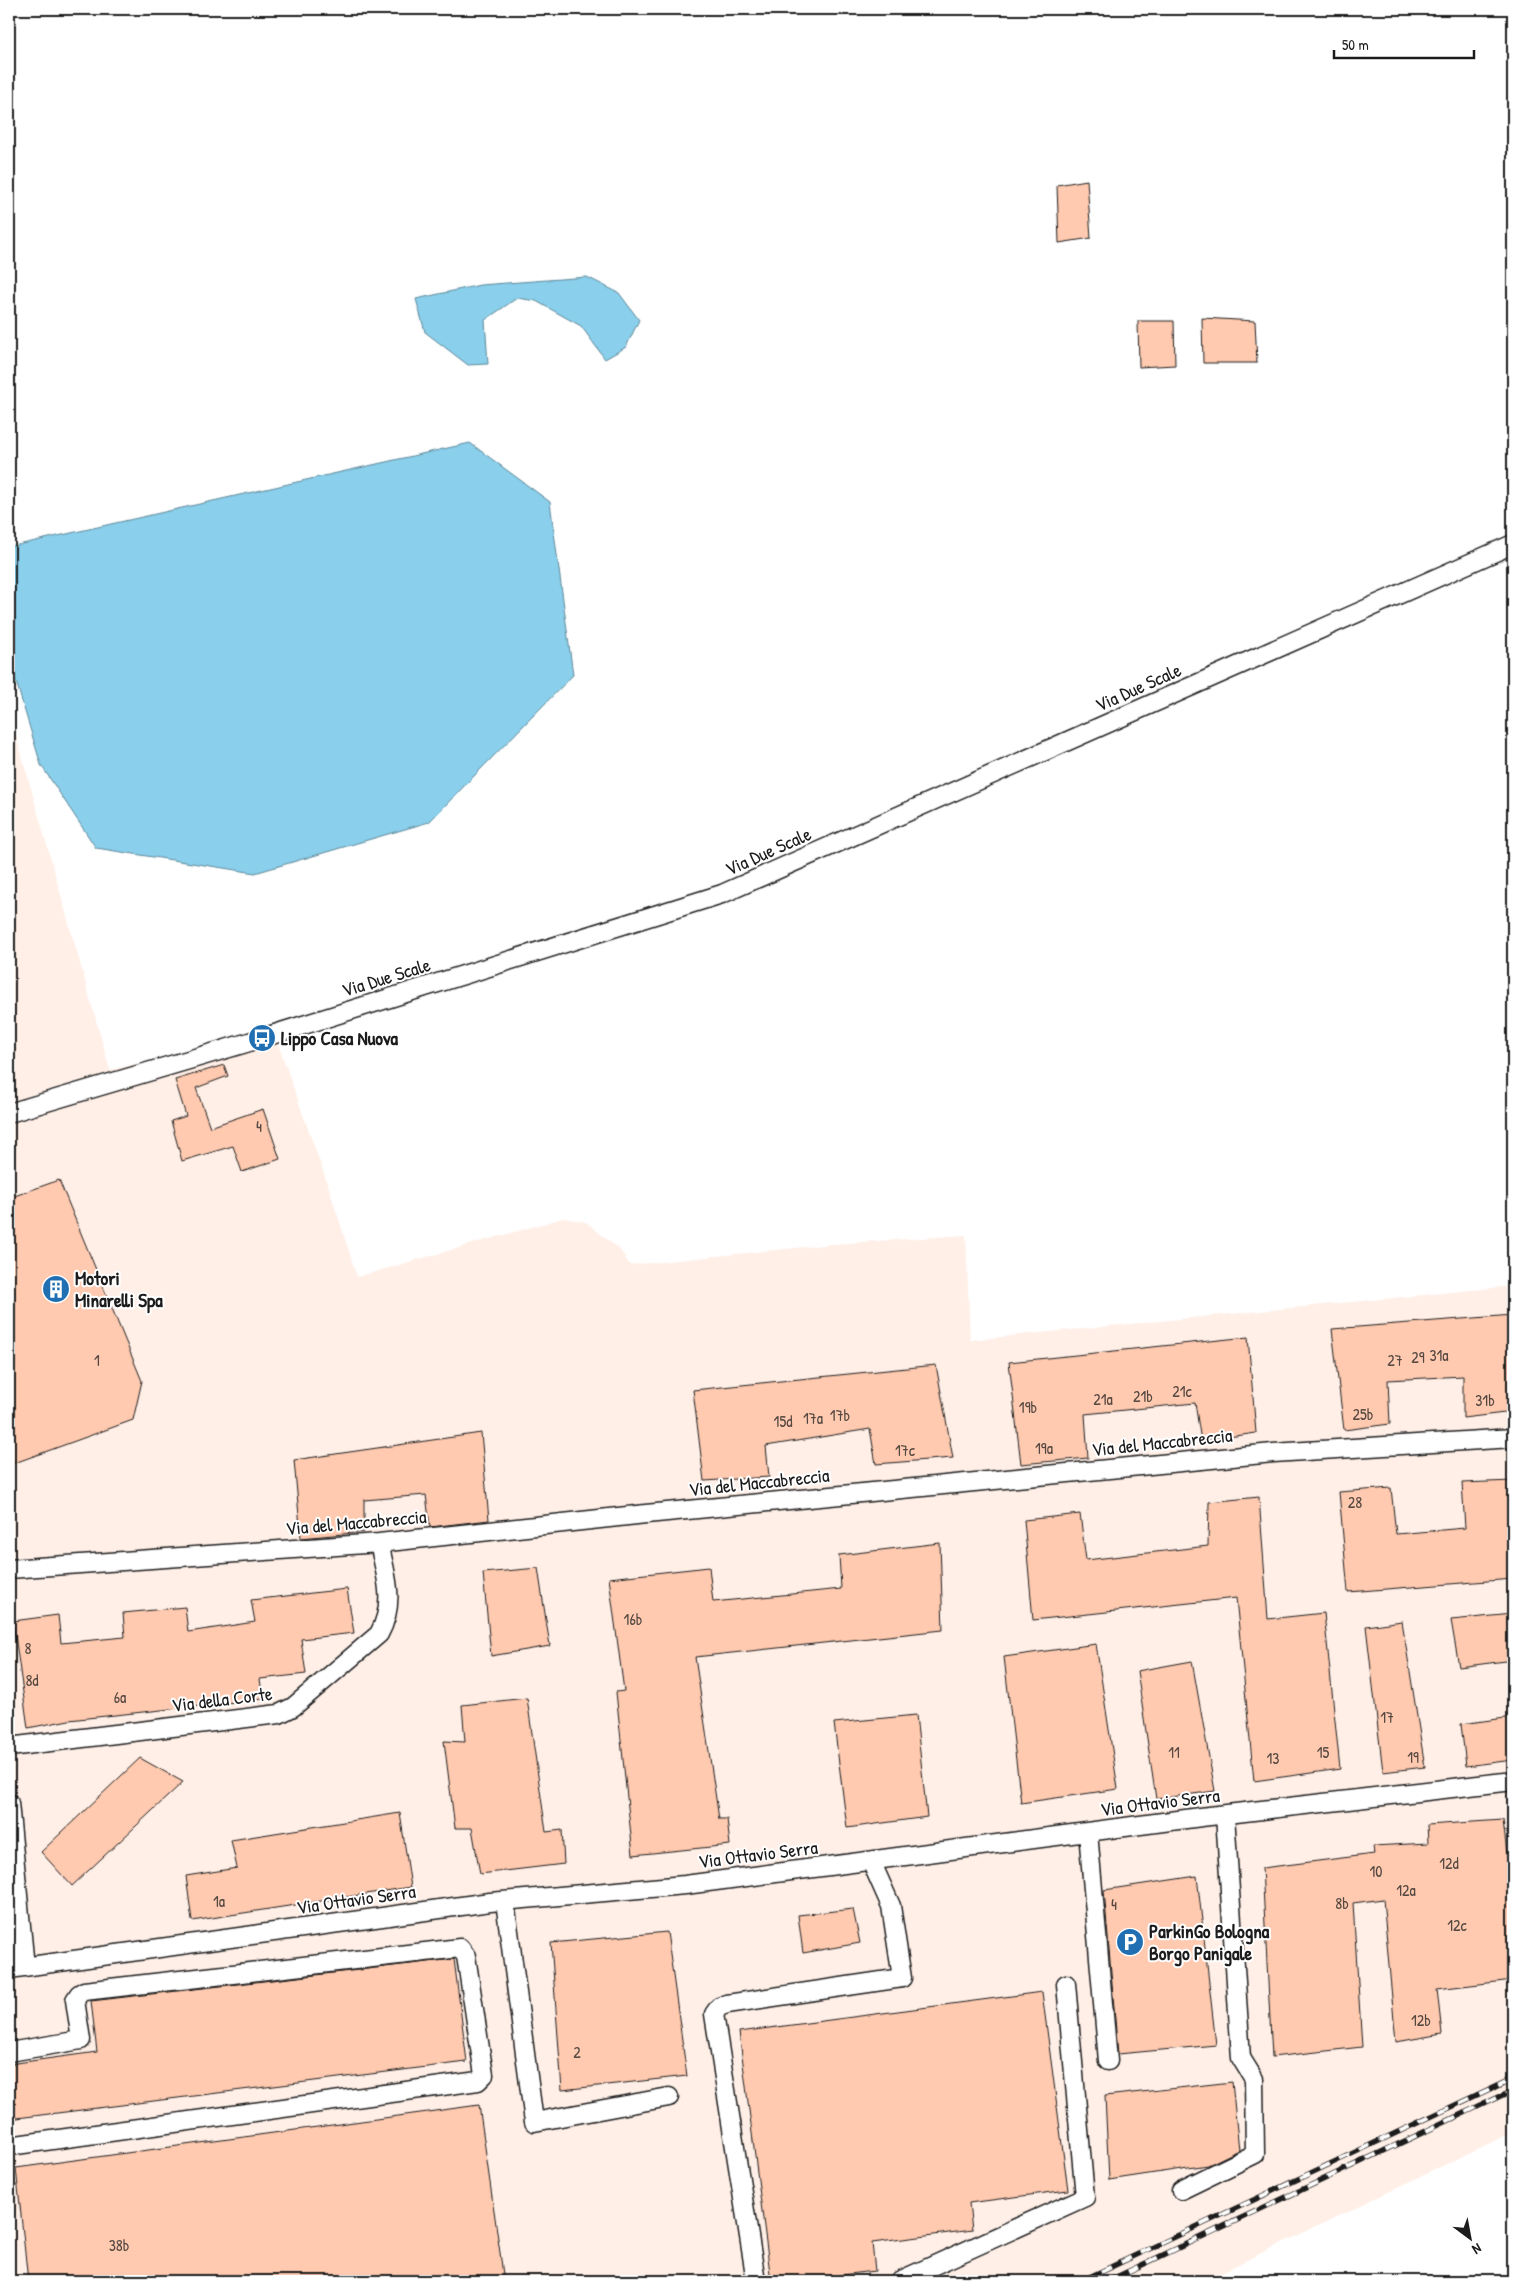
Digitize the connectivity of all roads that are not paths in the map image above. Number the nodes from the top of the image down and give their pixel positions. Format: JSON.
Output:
{"nodes":[{"id":1,"x":1513,"y":544,"type":"edge"},
{"id":2,"x":9,"y":1113,"type":"edge"},
{"id":3,"x":1513,"y":1438,"type":"edge"},
{"id":4,"x":379,"y":1543,"type":"junction"},
{"id":5,"x":9,"y":1569,"type":"edge"},
{"id":6,"x":9,"y":1747,"type":"edge"},
{"id":7,"x":1513,"y":1781,"type":"edge"},
{"id":8,"x":9,"y":1803,"type":"edge"},
{"id":9,"x":1225,"y":1815,"type":"junction"},
{"id":10,"x":1088,"y":1832,"type":"junction"},
{"id":11,"x":871,"y":1861,"type":"junction"},
{"id":12,"x":505,"y":1901,"type":"junction"},
{"id":13,"x":17,"y":1968,"type":"edge"},
{"id":14,"x":1066,"y":1984,"type":"dead end"},
{"id":15,"x":9,"y":2052,"type":"edge"},
{"id":16,"x":1108,"y":2061,"type":"dead end"},
{"id":17,"x":669,"y":2097,"type":"dead end"},
{"id":18,"x":9,"y":2146,"type":"edge"},
{"id":19,"x":1181,"y":2190,"type":"dead end"},
{"id":20,"x":756,"y":2281,"type":"edge"},
{"id":21,"x":900,"y":2281,"type":"edge"}],
"edges":[{"from":1,"to":2,"type":"street","name":"Via Due Scale"},
{"from":3,"to":4,"type":"street","name":"Via del Maccabreccia"},
{"from":4,"to":5,"type":"street","name":"Via del Maccabreccia"},
{"from":4,"to":6,"type":"street","name":"Via della Corte"},
{"from":7,"to":9,"type":"street","name":"Via Ottavio Serra"},
{"from":8,"to":13,"type":"street"},
{"from":9,"to":10,"type":"street","name":"Via Ottavio Serra"},
{"from":9,"to":19,"type":"street"},
{"from":10,"to":11,"type":"street","name":"Via Ottavio Serra"},
{"from":10,"to":16,"type":"street"},
{"from":11,"to":12,"type":"street","name":"Via Ottavio Serra"},
{"from":11,"to":20,"type":"street"},
{"from":12,"to":13,"type":"street","name":"Via Ottavio Serra"},
{"from":12,"to":17,"type":"street"},
{"from":14,"to":21,"type":"street"},
{"from":15,"to":18,"type":"street"}]}
